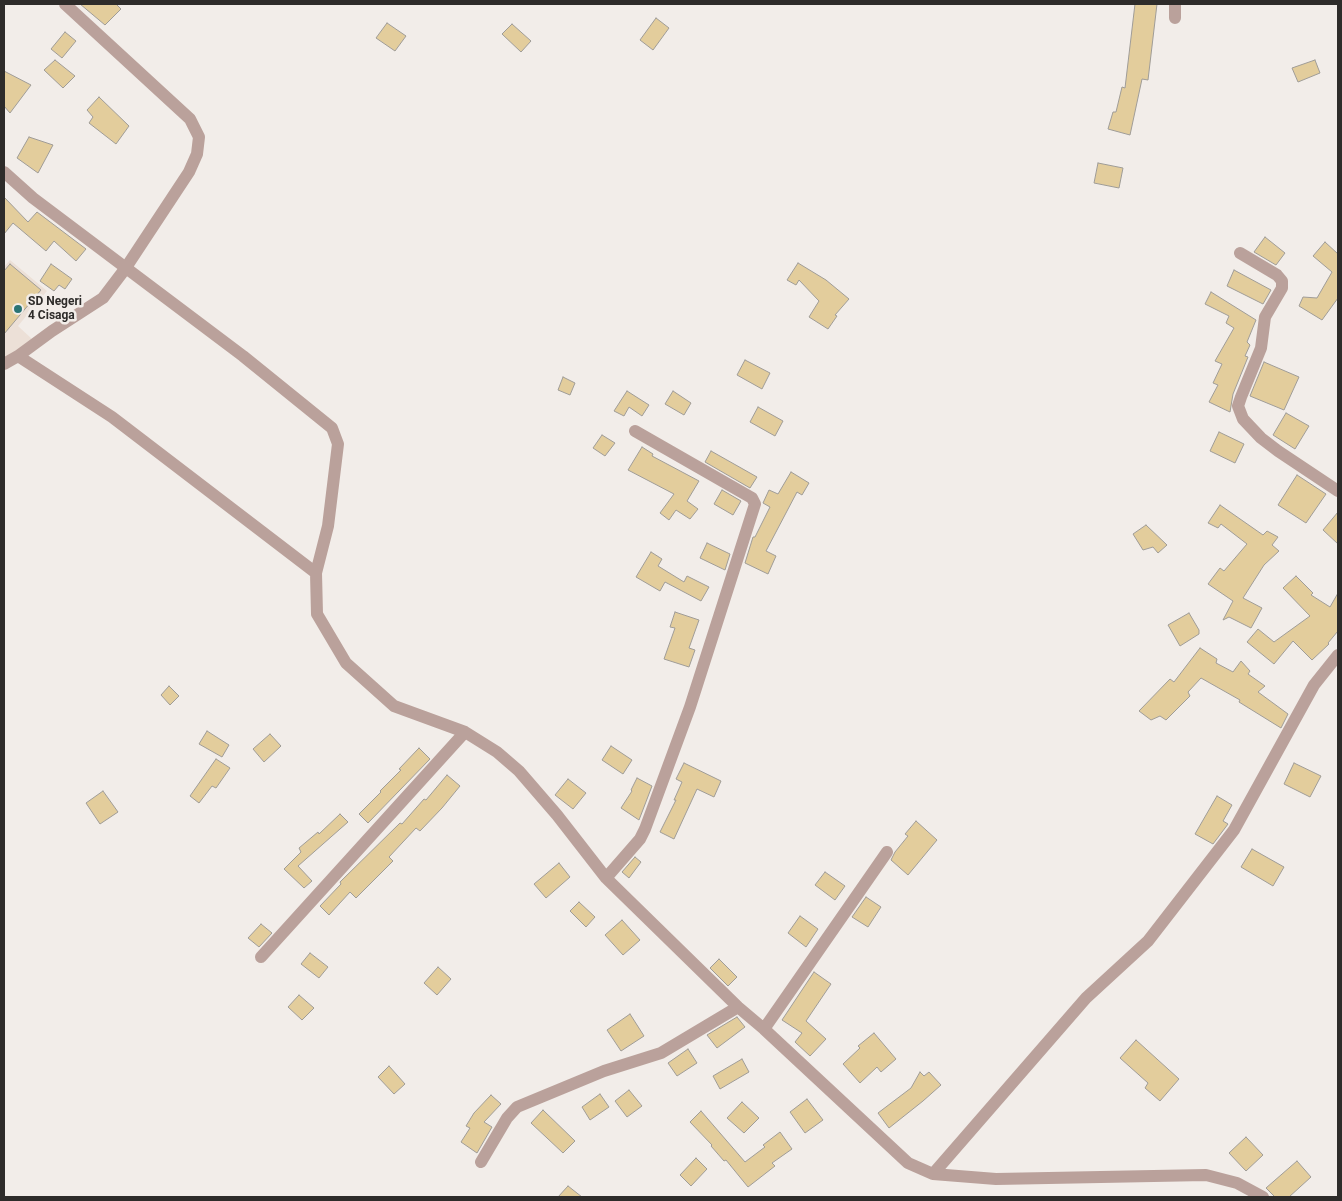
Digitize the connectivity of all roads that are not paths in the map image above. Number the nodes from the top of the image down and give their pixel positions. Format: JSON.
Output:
{"nodes":[{"id":1,"x":65,"y":4,"type":"edge"},
{"id":2,"x":1175,"y":4,"type":"edge"},
{"id":3,"x":1175,"y":18,"type":"dead end"},
{"id":4,"x":4,"y":172,"type":"edge"},
{"id":5,"x":1240,"y":252,"type":"dead end"},
{"id":6,"x":125,"y":268,"type":"junction"},
{"id":7,"x":18,"y":356,"type":"junction"},
{"id":8,"x":4,"y":364,"type":"edge"},
{"id":9,"x":635,"y":431,"type":"dead end"},
{"id":10,"x":1338,"y":491,"type":"edge"},
{"id":11,"x":316,"y":573,"type":"junction"},
{"id":12,"x":1338,"y":655,"type":"edge"},
{"id":13,"x":465,"y":732,"type":"junction"},
{"id":14,"x":887,"y":852,"type":"dead end"},
{"id":15,"x":606,"y":878,"type":"junction"},
{"id":16,"x":262,"y":957,"type":"dead end"},
{"id":17,"x":738,"y":1007,"type":"junction"},
{"id":18,"x":764,"y":1029,"type":"junction"},
{"id":19,"x":481,"y":1162,"type":"dead end"},
{"id":20,"x":933,"y":1174,"type":"junction"},
{"id":21,"x":1263,"y":1197,"type":"edge"}],
"edges":[{"from":1,"to":6,"type":"street"},
{"from":2,"to":3,"type":"street"},
{"from":4,"to":6,"type":"street"},
{"from":5,"to":10,"type":"street"},
{"from":6,"to":7,"type":"street"},
{"from":6,"to":11,"type":"street"},
{"from":7,"to":8,"type":"street"},
{"from":7,"to":11,"type":"street"},
{"from":9,"to":15,"type":"street"},
{"from":11,"to":13,"type":"street"},
{"from":12,"to":20,"type":"street"},
{"from":13,"to":15,"type":"street"},
{"from":13,"to":16,"type":"street"},
{"from":14,"to":18,"type":"street"},
{"from":15,"to":17,"type":"street"},
{"from":17,"to":18,"type":"street"},
{"from":17,"to":19,"type":"street"},
{"from":18,"to":20,"type":"street"},
{"from":20,"to":21,"type":"street"}]}
